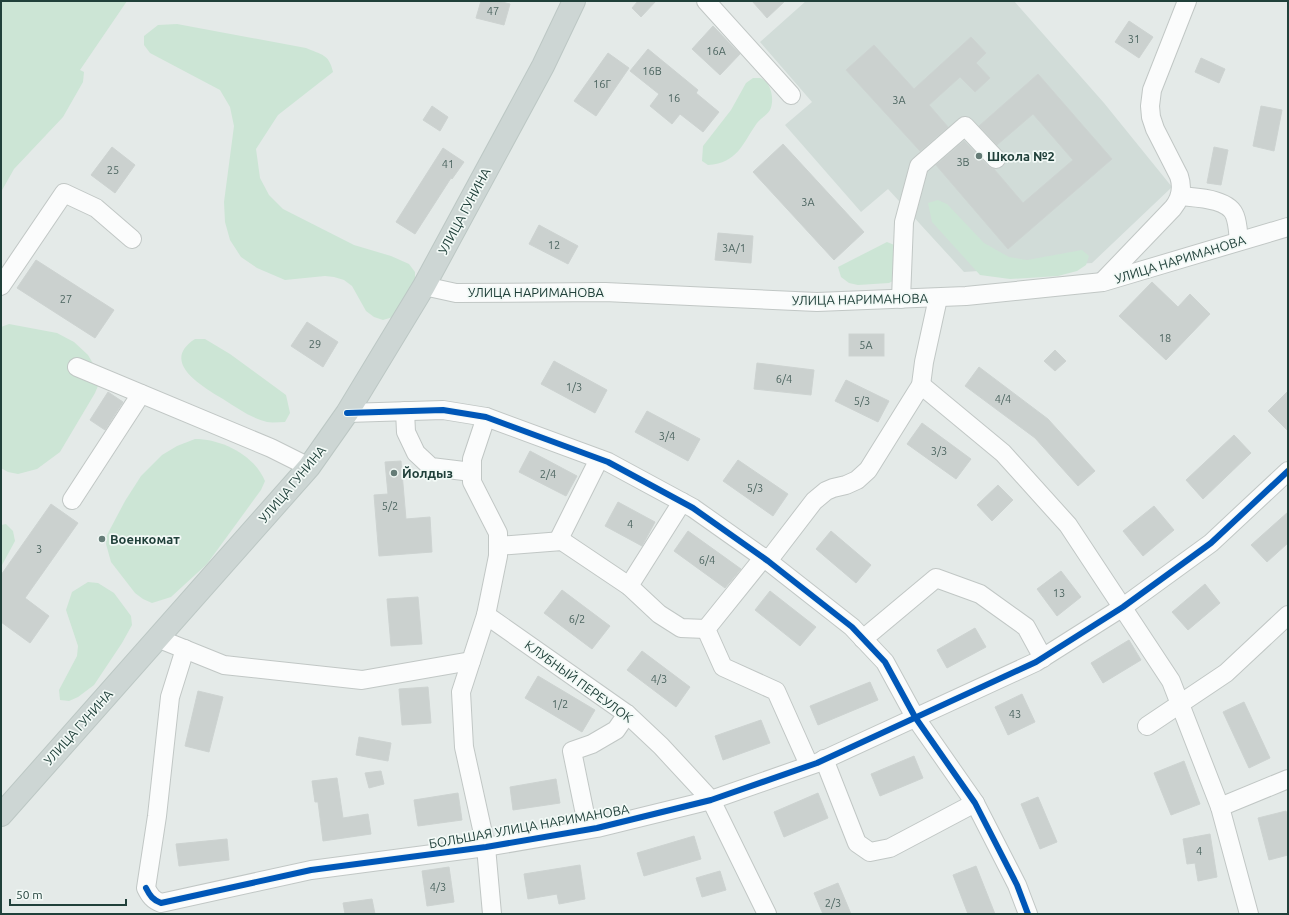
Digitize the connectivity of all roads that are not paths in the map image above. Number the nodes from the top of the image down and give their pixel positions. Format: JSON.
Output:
{"nodes":[{"id":1,"x":574,"y":1,"type":"edge"},
{"id":2,"x":706,"y":1,"type":"edge"},
{"id":3,"x":1187,"y":1,"type":"edge"},
{"id":4,"x":791,"y":95,"type":"dead end"},
{"id":5,"x":996,"y":159,"type":"dead end"},
{"id":6,"x":1180,"y":196,"type":"junction"},
{"id":7,"x":1288,"y":226,"type":"edge"},
{"id":8,"x":132,"y":239,"type":"dead end"},
{"id":9,"x":1239,"y":241,"type":"junction"},
{"id":10,"x":1103,"y":282,"type":"junction"},
{"id":11,"x":1,"y":286,"type":"edge"},
{"id":12,"x":424,"y":286,"type":"junction"},
{"id":13,"x":938,"y":298,"type":"junction"},
{"id":14,"x":901,"y":299,"type":"junction"},
{"id":15,"x":76,"y":367,"type":"dead end"},
{"id":16,"x":921,"y":385,"type":"junction"},
{"id":17,"x":141,"y":394,"type":"junction"},
{"id":18,"x":405,"y":411,"type":"junction"},
{"id":19,"x":347,"y":413,"type":"junction"},
{"id":20,"x":486,"y":417,"type":"junction"},
{"id":21,"x":599,"y":459,"type":"junction"},
{"id":22,"x":309,"y":467,"type":"junction"},
{"id":23,"x":1288,"y":471,"type":"edge"},
{"id":24,"x":472,"y":472,"type":"junction"},
{"id":25,"x":72,"y":500,"type":"dead end"},
{"id":26,"x":682,"y":502,"type":"junction"},
{"id":27,"x":558,"y":541,"type":"junction"},
{"id":28,"x":498,"y":546,"type":"junction"},
{"id":29,"x":766,"y":559,"type":"junction"},
{"id":30,"x":629,"y":586,"type":"junction"},
{"id":31,"x":1124,"y":608,"type":"junction"},
{"id":32,"x":486,"y":615,"type":"junction"},
{"id":33,"x":1288,"y":615,"type":"edge"},
{"id":34,"x":706,"y":629,"type":"junction"},
{"id":35,"x":157,"y":638,"type":"junction"},
{"id":36,"x":863,"y":639,"type":"junction"},
{"id":37,"x":185,"y":649,"type":"junction"},
{"id":38,"x":1043,"y":658,"type":"junction"},
{"id":39,"x":471,"y":661,"type":"junction"},
{"id":40,"x":1180,"y":704,"type":"junction"},
{"id":41,"x":627,"y":714,"type":"junction"},
{"id":42,"x":915,"y":717,"type":"junction"},
{"id":43,"x":1147,"y":726,"type":"dead end"},
{"id":44,"x":817,"y":762,"type":"junction"},
{"id":45,"x":1288,"y":779,"type":"edge"},
{"id":46,"x":711,"y":800,"type":"junction"},
{"id":47,"x":975,"y":803,"type":"junction"},
{"id":48,"x":1220,"y":808,"type":"junction"},
{"id":49,"x":1,"y":815,"type":"edge"},
{"id":50,"x":588,"y":829,"type":"junction"},
{"id":51,"x":486,"y":847,"type":"junction"},
{"id":52,"x":492,"y":914,"type":"edge"},
{"id":53,"x":767,"y":914,"type":"edge"},
{"id":54,"x":1028,"y":914,"type":"edge"},
{"id":55,"x":1249,"y":914,"type":"edge"}],
"edges":[{"from":1,"to":12,"type":"main road","name":"УЛИЦА ГУНИНА"},
{"from":2,"to":4,"type":"street"},
{"from":3,"to":6,"type":"street"},
{"from":5,"to":14,"type":"street"},
{"from":6,"to":9,"type":"street"},
{"from":6,"to":10,"type":"street"},
{"from":7,"to":9,"type":"street","name":"УЛИЦА НАРИМАНОВА"},
{"from":8,"to":11,"type":"street"},
{"from":9,"to":10,"type":"street","name":"УЛИЦА НАРИМАНОВА"},
{"from":10,"to":13,"type":"street","name":"УЛИЦА НАРИМАНОВА"},
{"from":12,"to":14,"type":"street","name":"УЛИЦА НАРИМАНОВА"},
{"from":12,"to":19,"type":"main road","name":"УЛИЦА ГУНИНА"},
{"from":13,"to":14,"type":"street","name":"УЛИЦА НАРИМАНОВА"},
{"from":13,"to":16,"type":"street"},
{"from":15,"to":17,"type":"street"},
{"from":16,"to":29,"type":"street"},
{"from":16,"to":31,"type":"street"},
{"from":17,"to":22,"type":"street"},
{"from":17,"to":25,"type":"street"},
{"from":18,"to":19,"type":"street"},
{"from":18,"to":20,"type":"street"},
{"from":18,"to":24,"type":"street"},
{"from":19,"to":22,"type":"main road","name":"УЛИЦА ГУНИНА"},
{"from":20,"to":21,"type":"street"},
{"from":20,"to":24,"type":"street"},
{"from":21,"to":26,"type":"street"},
{"from":21,"to":27,"type":"street"},
{"from":22,"to":35,"type":"main road","name":"УЛИЦА ГУНИНА"},
{"from":23,"to":31,"type":"street","name":"БОЛЬШАЯ УЛИЦА НАРИМАНОВА"},
{"from":24,"to":28,"type":"street"},
{"from":26,"to":29,"type":"street"},
{"from":26,"to":30,"type":"street"},
{"from":27,"to":28,"type":"street"},
{"from":27,"to":30,"type":"street"},
{"from":28,"to":32,"type":"street"},
{"from":29,"to":34,"type":"street"},
{"from":29,"to":36,"type":"street"},
{"from":30,"to":34,"type":"street"},
{"from":31,"to":38,"type":"street","name":"БОЛЬШАЯ УЛИЦА НАРИМАНОВА"},
{"from":31,"to":40,"type":"street"},
{"from":32,"to":39,"type":"street"},
{"from":32,"to":41,"type":"street","name":"КЛУБНЫЙ ПЕРЕУЛОК"},
{"from":33,"to":40,"type":"street"},
{"from":34,"to":44,"type":"street"},
{"from":35,"to":37,"type":"street"},
{"from":35,"to":49,"type":"main road","name":"УЛИЦА ГУНИНА"},
{"from":36,"to":38,"type":"street"},
{"from":36,"to":42,"type":"street"},
{"from":37,"to":39,"type":"street"},
{"from":37,"to":51,"type":"street","name":"БОЛЬШАЯ УЛИЦА НАРИМАНОВА"},
{"from":38,"to":42,"type":"street","name":"БОЛЬШАЯ УЛИЦА НАРИМАНОВА"},
{"from":39,"to":51,"type":"street"},
{"from":40,"to":43,"type":"street"},
{"from":40,"to":48,"type":"street"},
{"from":41,"to":46,"type":"street","name":"КЛУБНЫЙ ПЕРЕУЛОК"},
{"from":41,"to":50,"type":"street"},
{"from":42,"to":44,"type":"street","name":"БОЛЬШАЯ УЛИЦА НАРИМАНОВА"},
{"from":42,"to":47,"type":"street"},
{"from":44,"to":46,"type":"street","name":"БОЛЬШАЯ УЛИЦА НАРИМАНОВА"},
{"from":44,"to":47,"type":"street"},
{"from":45,"to":48,"type":"street"},
{"from":46,"to":50,"type":"street","name":"БОЛЬШАЯ УЛИЦА НАРИМАНОВА"},
{"from":46,"to":53,"type":"street","name":"КЛУБНЫЙ ПЕРЕУЛОК"},
{"from":47,"to":54,"type":"street"},
{"from":48,"to":55,"type":"street"},
{"from":50,"to":51,"type":"street","name":"БОЛЬШАЯ УЛИЦА НАРИМАНОВА"},
{"from":51,"to":52,"type":"street"}]}
